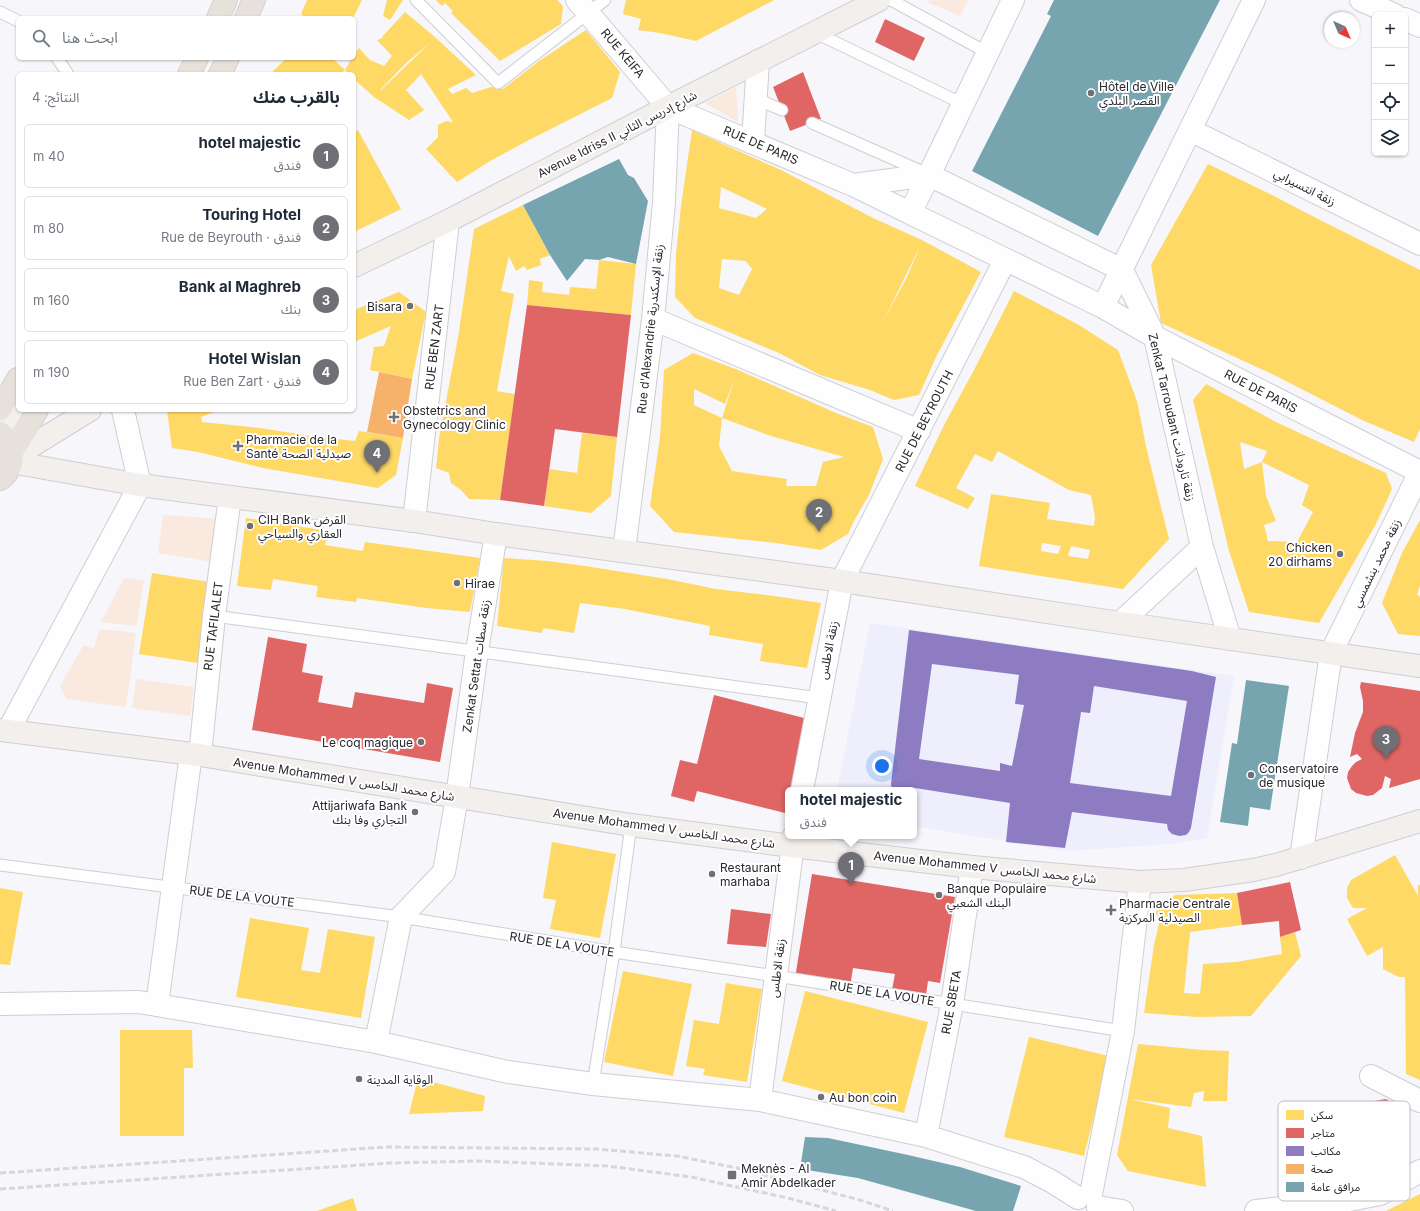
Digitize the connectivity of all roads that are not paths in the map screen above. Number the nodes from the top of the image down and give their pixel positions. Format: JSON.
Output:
{"nodes":[{"id":1,"x":226,"y":0,"type":"edge"},
{"id":2,"x":254,"y":0,"type":"edge"},
{"id":3,"x":416,"y":0,"type":"edge"},
{"id":4,"x":879,"y":0,"type":"edge"},
{"id":5,"x":891,"y":0,"type":"edge"},
{"id":6,"x":1013,"y":0,"type":"edge"},
{"id":7,"x":1254,"y":0,"type":"edge"},
{"id":8,"x":1361,"y":0,"type":"edge"},
{"id":9,"x":590,"y":4,"type":"edge"},
{"id":10,"x":0,"y":12,"type":"edge"},
{"id":11,"x":1388,"y":12,"type":"edge"},
{"id":12,"x":219,"y":16,"type":"edge"},
{"id":13,"x":247,"y":16,"type":"edge"},
{"id":14,"x":16,"y":20,"type":"edge"},
{"id":15,"x":1408,"y":20,"type":"edge"},
{"id":16,"x":1420,"y":26,"type":"edge"},
{"id":17,"x":814,"y":32,"type":"junction"},
{"id":18,"x":988,"y":53,"type":"junction"},
{"id":19,"x":58,"y":60,"type":"edge"},
{"id":20,"x":197,"y":60,"type":"edge"},
{"id":21,"x":227,"y":60,"type":"edge"},
{"id":22,"x":758,"y":61,"type":"junction"},
{"id":23,"x":67,"y":72,"type":"edge"},
{"id":24,"x":190,"y":72,"type":"edge"},
{"id":25,"x":221,"y":72,"type":"edge"},
{"id":26,"x":755,"y":98,"type":"junction"},
{"id":27,"x":963,"y":104,"type":"junction"},
{"id":28,"x":668,"y":107,"type":"junction"},
{"id":29,"x":782,"y":110,"type":"dead end"},
{"id":30,"x":812,"y":123,"type":"dead end"},
{"id":31,"x":1190,"y":130,"type":"junction"},
{"id":32,"x":753,"y":142,"type":"junction"},
{"id":33,"x":929,"y":175,"type":"junction"},
{"id":34,"x":853,"y":184,"type":"junction"},
{"id":35,"x":910,"y":213,"type":"junction"},
{"id":36,"x":448,"y":221,"type":"junction"},
{"id":37,"x":1420,"y":244,"type":"edge"},
{"id":38,"x":1005,"y":260,"type":"junction"},
{"id":39,"x":356,"y":265,"type":"edge"},
{"id":40,"x":1122,"y":270,"type":"junction"},
{"id":41,"x":1103,"y":307,"type":"junction"},
{"id":42,"x":653,"y":319,"type":"junction"},
{"id":43,"x":1155,"y":337,"type":"junction"},
{"id":44,"x":16,"y":382,"type":"edge"},
{"id":45,"x":0,"y":409,"type":"edge"},
{"id":46,"x":27,"y":412,"type":"edge"},
{"id":47,"x":36,"y":412,"type":"edge"},
{"id":48,"x":87,"y":412,"type":"edge"},
{"id":49,"x":123,"y":412,"type":"edge"},
{"id":50,"x":0,"y":424,"type":"edge"},
{"id":51,"x":919,"y":431,"type":"junction"},
{"id":52,"x":0,"y":433,"type":"edge"},
{"id":53,"x":9,"y":463,"type":"edge"},
{"id":54,"x":1420,"y":472,"type":"edge"},
{"id":55,"x":140,"y":485,"type":"junction"},
{"id":56,"x":230,"y":497,"type":"junction"},
{"id":57,"x":414,"y":521,"type":"junction"},
{"id":58,"x":496,"y":534,"type":"junction"},
{"id":59,"x":1202,"y":547,"type":"junction"},
{"id":60,"x":624,"y":551,"type":"junction"},
{"id":61,"x":842,"y":581,"type":"junction"},
{"id":62,"x":214,"y":616,"type":"junction"},
{"id":63,"x":1120,"y":623,"type":"junction"},
{"id":64,"x":1230,"y":639,"type":"junction"},
{"id":65,"x":477,"y":651,"type":"junction"},
{"id":66,"x":1331,"y":653,"type":"junction"},
{"id":67,"x":1420,"y":666,"type":"edge"},
{"id":68,"x":819,"y":698,"type":"junction"},
{"id":69,"x":4,"y":730,"type":"edge"},
{"id":70,"x":195,"y":755,"type":"junction"},
{"id":71,"x":803,"y":787,"type":"edge"},
{"id":72,"x":457,"y":797,"type":"junction"},
{"id":73,"x":1420,"y":821,"type":"edge"},
{"id":74,"x":631,"y":825,"type":"junction"},
{"id":75,"x":793,"y":841,"type":"edge"},
{"id":76,"x":1301,"y":858,"type":"junction"},
{"id":77,"x":0,"y":865,"type":"edge"},
{"id":78,"x":972,"y":867,"type":"junction"},
{"id":79,"x":1140,"y":882,"type":"junction"},
{"id":80,"x":173,"y":887,"type":"junction"},
{"id":81,"x":401,"y":917,"type":"junction"},
{"id":82,"x":614,"y":952,"type":"junction"},
{"id":83,"x":776,"y":976,"type":"junction"},
{"id":84,"x":0,"y":1004,"type":"edge"},
{"id":85,"x":952,"y":1004,"type":"junction"},
{"id":86,"x":157,"y":1005,"type":"junction"},
{"id":87,"x":1123,"y":1031,"type":"junction"},
{"id":88,"x":376,"y":1042,"type":"junction"},
{"id":89,"x":1371,"y":1076,"type":"dead end"},
{"id":90,"x":593,"y":1084,"type":"junction"},
{"id":91,"x":760,"y":1100,"type":"junction"},
{"id":92,"x":1420,"y":1101,"type":"edge"},
{"id":93,"x":926,"y":1136,"type":"junction"},
{"id":94,"x":1420,"y":1171,"type":"edge"},
{"id":95,"x":1410,"y":1177,"type":"edge"},
{"id":96,"x":1344,"y":1201,"type":"edge"},
{"id":97,"x":1088,"y":1204,"type":"edge"},
{"id":98,"x":1122,"y":1211,"type":"edge"},
{"id":99,"x":1256,"y":1211,"type":"edge"}],
"edges":[{"from":1,"to":12,"type":"main road"},
{"from":2,"to":13,"type":"main road"},
{"from":3,"to":9,"type":"lane"},
{"from":4,"to":17,"type":"main road","name":"Avenue Idriss II شارع إدريس الثاني"},
{"from":5,"to":18,"type":"lane"},
{"from":6,"to":18,"type":"street"},
{"from":7,"to":31,"type":"street"},
{"from":8,"to":11,"type":"street"},
{"from":9,"to":28,"type":"street","name":"RUE KEIFA"},
{"from":10,"to":14,"type":"lane"},
{"from":15,"to":16,"type":"street"},
{"from":17,"to":22,"type":"main road","name":"Avenue Idriss II شارع إدريس الثاني"},
{"from":17,"to":27,"type":"lane"},
{"from":18,"to":27,"type":"street"},
{"from":19,"to":23,"type":"lane"},
{"from":20,"to":24,"type":"main road"},
{"from":21,"to":25,"type":"main road"},
{"from":22,"to":26,"type":"street"},
{"from":22,"to":28,"type":"main road","name":"Avenue Idriss II شارع إدريس الثاني"},
{"from":26,"to":29,"type":"lane"},
{"from":26,"to":32,"type":"street"},
{"from":27,"to":33,"type":"street"},
{"from":28,"to":32,"type":"street","name":"RUE DE PARIS"},
{"from":28,"to":36,"type":"main road","name":"Avenue Idriss II شارع إدريس الثاني"},
{"from":28,"to":42,"type":"street","name":"Rue d'Alexandrie زنقة الإسكندرية"},
{"from":30,"to":33,"type":"lane"},
{"from":31,"to":37,"type":"street","name":"زنقة انتسيرابي"},
{"from":31,"to":40,"type":"street"},
{"from":32,"to":34,"type":"street","name":"RUE DE PARIS"},
{"from":33,"to":34,"type":"street"},
{"from":33,"to":35,"type":"street"},
{"from":33,"to":40,"type":"street"},
{"from":34,"to":35,"type":"street","name":"RUE DE PARIS"},
{"from":35,"to":38,"type":"street","name":"RUE DE PARIS"},
{"from":36,"to":39,"type":"main road","name":"Avenue Idriss II شارع إدريس الثاني"},
{"from":36,"to":57,"type":"street","name":"RUE BEN ZART"},
{"from":38,"to":41,"type":"street","name":"RUE DE PARIS"},
{"from":38,"to":51,"type":"street","name":"RUE DE BEYROUTH"},
{"from":40,"to":41,"type":"street"},
{"from":40,"to":43,"type":"street","name":"Zenkat Tarroudant زنقة تارودانت"},
{"from":41,"to":43,"type":"street","name":"RUE DE PARIS"},
{"from":42,"to":51,"type":"street"},
{"from":42,"to":60,"type":"street","name":"Rue d'Alexandrie زنقة الإسكندرية"},
{"from":43,"to":54,"type":"street","name":"RUE DE PARIS"},
{"from":43,"to":59,"type":"street","name":"Zenkat Tarroudant زنقة تارودانت"},
{"from":44,"to":45,"type":"main road"},
{"from":46,"to":50,"type":"main road"},
{"from":47,"to":53,"type":"main road"},
{"from":48,"to":53,"type":"main road"},
{"from":49,"to":55,"type":"street"},
{"from":51,"to":61,"type":"street","name":"RUE DE BEYROUTH"},
{"from":52,"to":53,"type":"main road"},
{"from":53,"to":55,"type":"main road"},
{"from":54,"to":66,"type":"street","name":"زنقة محمد بنشمسي"},
{"from":55,"to":56,"type":"main road"},
{"from":55,"to":69,"type":"street"},
{"from":56,"to":57,"type":"main road"},
{"from":56,"to":62,"type":"street","name":"RUE TAFILALET"},
{"from":57,"to":58,"type":"main road"},
{"from":58,"to":60,"type":"main road"},
{"from":58,"to":65,"type":"street","name":"Zenkat Settat زنقة سطات"},
{"from":59,"to":63,"type":"street"},
{"from":59,"to":64,"type":"street","name":"Zenkat Tarroudant زنقة تارودانت"},
{"from":60,"to":61,"type":"main road"},
{"from":61,"to":63,"type":"main road"},
{"from":61,"to":68,"type":"street","name":"زنقة الاطلس"},
{"from":62,"to":65,"type":"lane"},
{"from":62,"to":70,"type":"street","name":"RUE TAFILALET"},
{"from":63,"to":64,"type":"main road"},
{"from":64,"to":66,"type":"main road"},
{"from":65,"to":68,"type":"lane"},
{"from":65,"to":72,"type":"street","name":"Zenkat Settat زنقة سطات"},
{"from":66,"to":67,"type":"main road"},
{"from":66,"to":76,"type":"street","name":"زنقة محمد بنشمسي"},
{"from":68,"to":71,"type":"street","name":"زنقة الاطلس"},
{"from":69,"to":70,"type":"main road","name":"Avenue Mohammed V شارع محمد الخامس"},
{"from":70,"to":72,"type":"main road","name":"Avenue Mohammed V شارع محمد الخامس"},
{"from":70,"to":80,"type":"street","name":"RUE TAFILALET"},
{"from":72,"to":74,"type":"main road","name":"Avenue Mohammed V شارع محمد الخامس"},
{"from":72,"to":81,"type":"street","name":"Zenkat Settat زنقة سطات"},
{"from":73,"to":76,"type":"main road","name":"Avenue Mohammed V شارع محمد الخامس"},
{"from":74,"to":75,"type":"main road","name":"Avenue Mohammed V شارع محمد الخامس"},
{"from":74,"to":82,"type":"lane"},
{"from":75,"to":78,"type":"main road","name":"Avenue Mohammed V شارع محمد الخامس"},
{"from":75,"to":83,"type":"street","name":"زنقة الاطلس"},
{"from":76,"to":79,"type":"main road","name":"Avenue Mohammed V شارع محمد الخامس"},
{"from":77,"to":80,"type":"lane","name":"RUE DE LA VOUTE"},
{"from":78,"to":79,"type":"main road","name":"Avenue Mohammed V شارع محمد الخامس"},
{"from":78,"to":85,"type":"street","name":"RUE SBETA"},
{"from":79,"to":87,"type":"street"},
{"from":80,"to":81,"type":"lane","name":"RUE DE LA VOUTE"},
{"from":80,"to":86,"type":"street","name":"RUE TAFILALET"},
{"from":81,"to":82,"type":"lane","name":"RUE DE LA VOUTE"},
{"from":81,"to":88,"type":"street"},
{"from":82,"to":83,"type":"lane","name":"RUE DE LA VOUTE"},
{"from":82,"to":90,"type":"lane"},
{"from":83,"to":85,"type":"lane","name":"RUE DE LA VOUTE"},
{"from":83,"to":91,"type":"street","name":"زنقة الاطلس"},
{"from":84,"to":86,"type":"street"},
{"from":85,"to":87,"type":"lane","name":"RUE DE LA VOUTE"},
{"from":85,"to":93,"type":"street","name":"RUE SBETA"},
{"from":86,"to":88,"type":"street"},
{"from":87,"to":97,"type":"street"},
{"from":88,"to":90,"type":"street"},
{"from":89,"to":92,"type":"street"},
{"from":90,"to":91,"type":"street"},
{"from":91,"to":93,"type":"street"},
{"from":93,"to":97,"type":"street"},
{"from":94,"to":95,"type":"street"},
{"from":96,"to":99,"type":"street"},
{"from":97,"to":98,"type":"street"}]}
